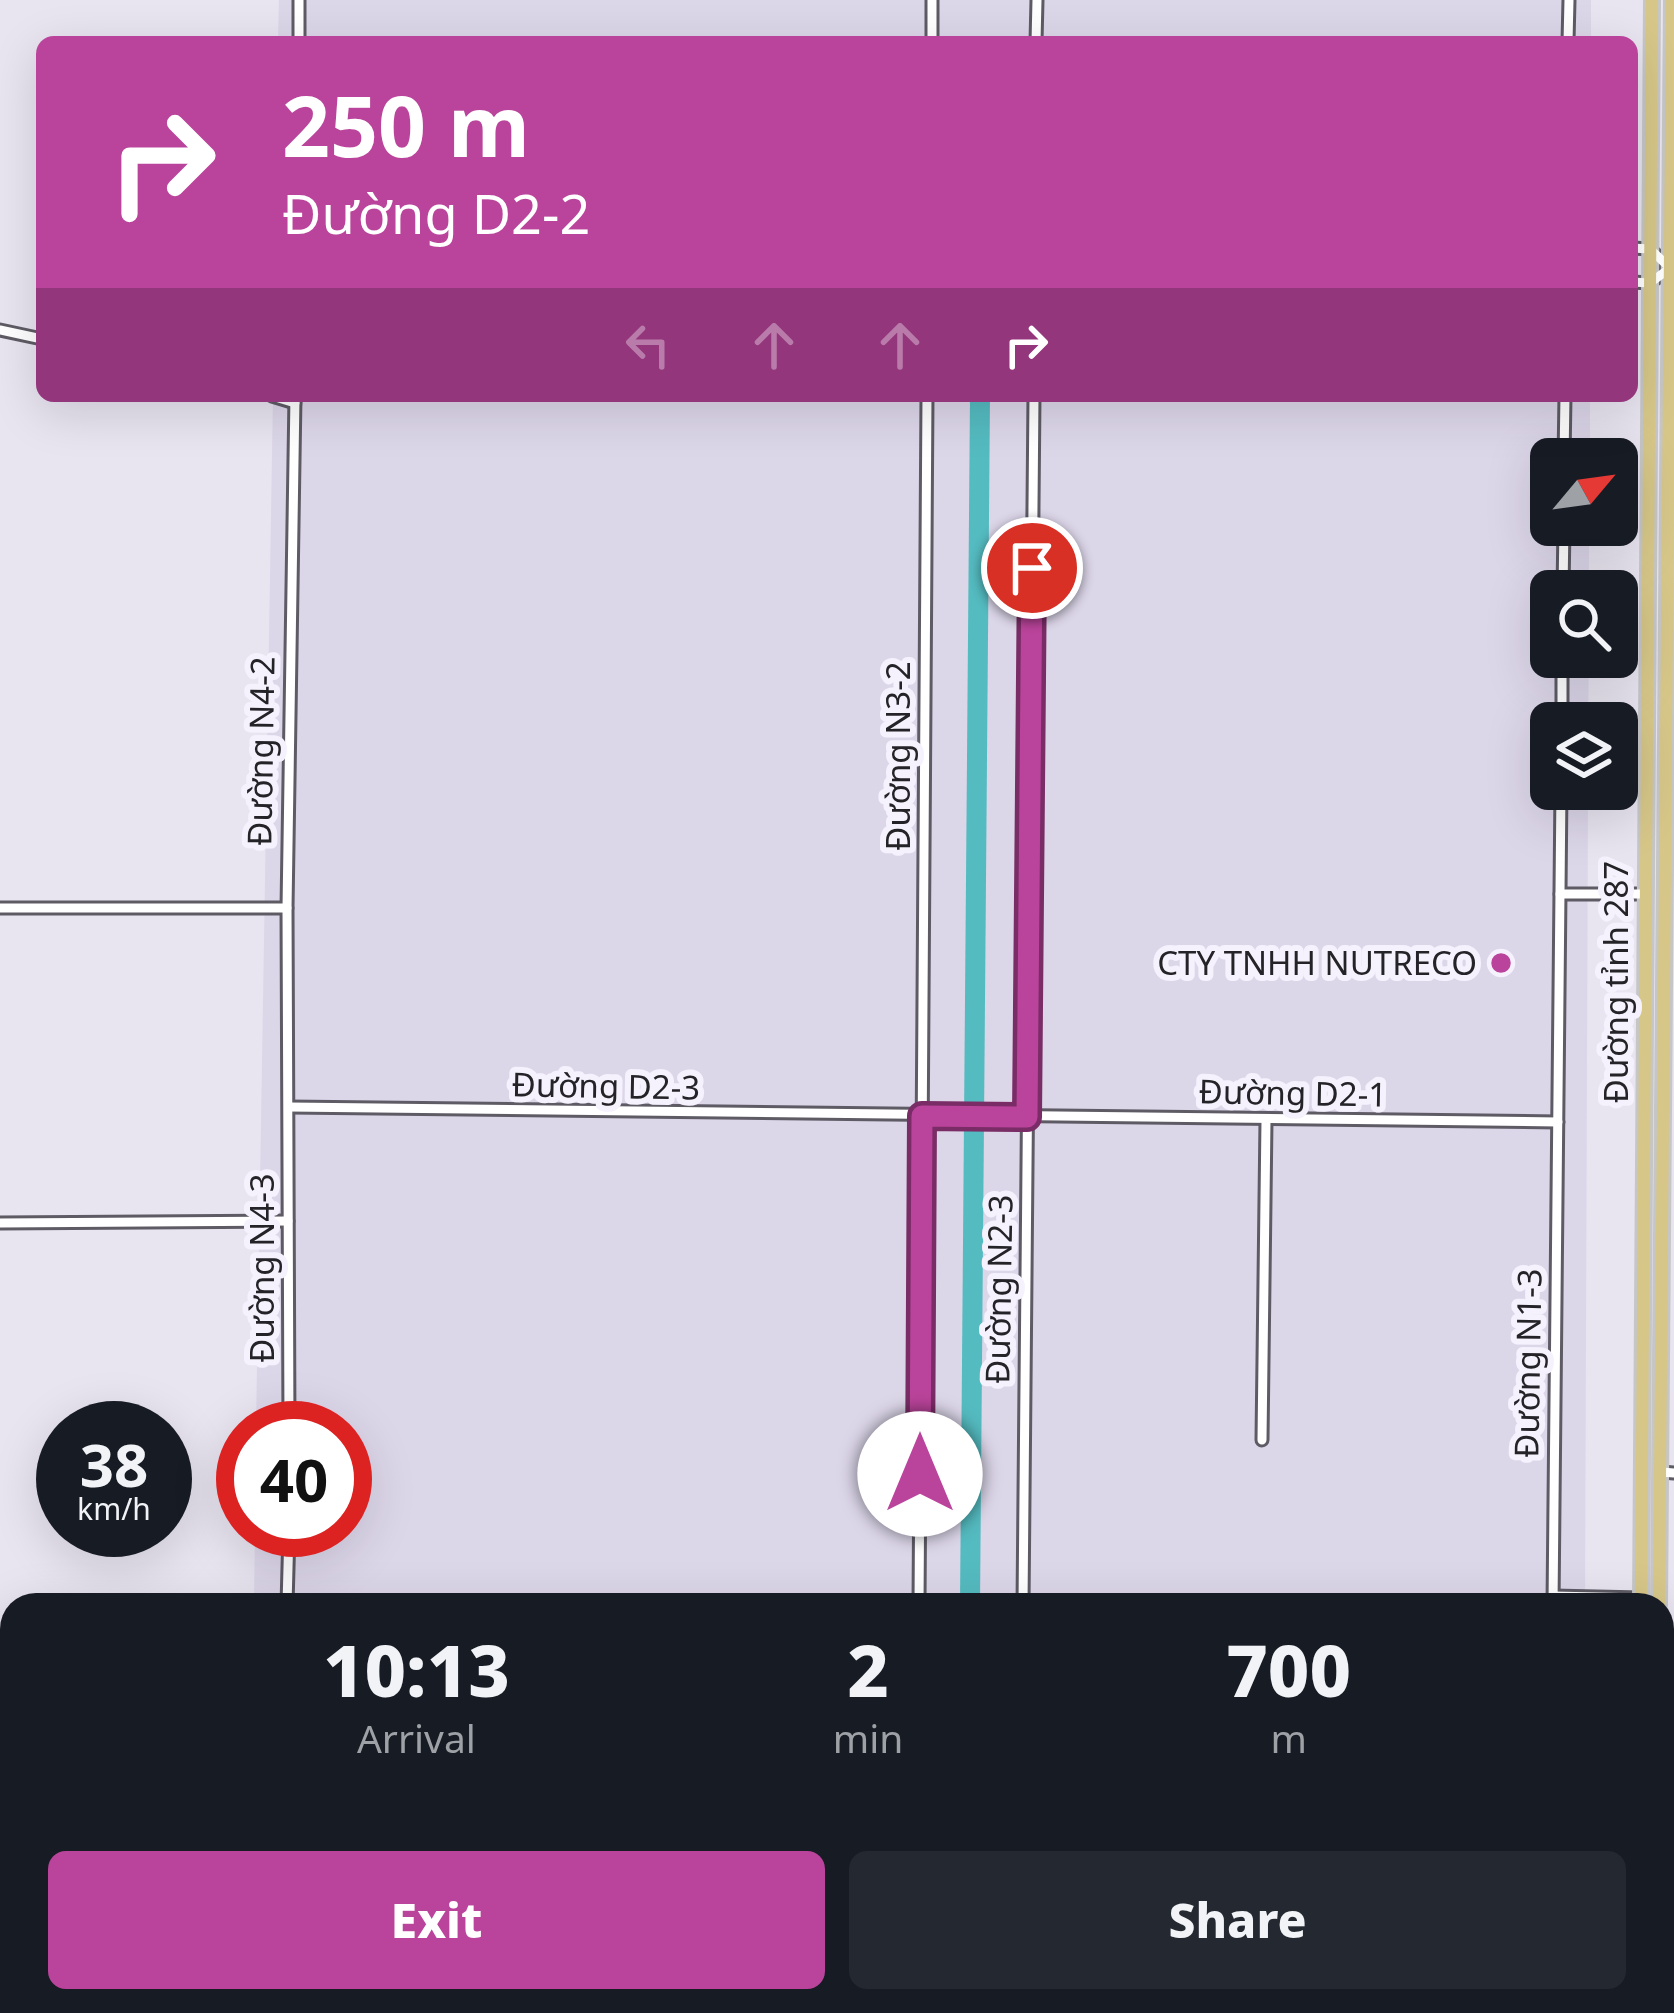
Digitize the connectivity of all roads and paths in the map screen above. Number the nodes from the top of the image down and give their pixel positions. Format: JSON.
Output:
{"nodes":[{"id":1,"x":299,"y":0,"type":"edge"},
{"id":2,"x":932,"y":0,"type":"edge"},
{"id":3,"x":1036,"y":0,"type":"edge"},
{"id":4,"x":1569,"y":0,"type":"edge"},
{"id":5,"x":1652,"y":0,"type":"edge"},
{"id":6,"x":1672,"y":0,"type":"edge"},
{"id":7,"x":299,"y":36,"type":"edge"},
{"id":8,"x":932,"y":36,"type":"edge"},
{"id":9,"x":1036,"y":36,"type":"edge"},
{"id":10,"x":1568,"y":36,"type":"edge"},
{"id":11,"x":1638,"y":248,"type":"edge"},
{"id":12,"x":1650,"y":248,"type":"junction"},
{"id":13,"x":1672,"y":268,"type":"edge"},
{"id":14,"x":1638,"y":282,"type":"edge"},
{"id":15,"x":1650,"y":283,"type":"junction"},
{"id":16,"x":0,"y":330,"type":"edge"},
{"id":17,"x":36,"y":338,"type":"edge"},
{"id":18,"x":295,"y":402,"type":"edge"},
{"id":19,"x":927,"y":402,"type":"edge"},
{"id":20,"x":1034,"y":402,"type":"edge"},
{"id":21,"x":1565,"y":402,"type":"edge"},
{"id":22,"x":1564,"y":438,"type":"edge"},
{"id":23,"x":1561,"y":810,"type":"edge"},
{"id":24,"x":1560,"y":894,"type":"junction"},
{"id":25,"x":1643,"y":894,"type":"junction"},
{"id":26,"x":0,"y":908,"type":"edge"},
{"id":27,"x":287,"y":908,"type":"junction"},
{"id":28,"x":1643,"y":945,"type":"junction"},
{"id":29,"x":1664,"y":945,"type":"junction"},
{"id":30,"x":289,"y":1108,"type":"junction"},
{"id":31,"x":922,"y":1116,"type":"junction"},
{"id":32,"x":1027,"y":1117,"type":"junction"},
{"id":33,"x":1669,"y":1119,"type":"edge"},
{"id":34,"x":1266,"y":1120,"type":"junction"},
{"id":35,"x":1558,"y":1122,"type":"junction"},
{"id":36,"x":288,"y":1221,"type":"junction"},
{"id":37,"x":0,"y":1223,"type":"edge"},
{"id":38,"x":289,"y":1401,"type":"edge"},
{"id":39,"x":1262,"y":1440,"type":"dead end"},
{"id":40,"x":1668,"y":1473,"type":"edge"},
{"id":41,"x":288,"y":1557,"type":"edge"},
{"id":42,"x":287,"y":1593,"type":"edge"},
{"id":43,"x":919,"y":1593,"type":"edge"},
{"id":44,"x":1023,"y":1593,"type":"edge"},
{"id":45,"x":1553,"y":1593,"type":"edge"},
{"id":46,"x":1641,"y":1593,"type":"edge"},
{"id":47,"x":1660,"y":1593,"type":"edge"}],
"edges":[{"from":1,"to":7,"type":"street"},
{"from":2,"to":8,"type":"street"},
{"from":3,"to":9,"type":"street"},
{"from":4,"to":10,"type":"street"},
{"from":5,"to":12,"type":"main road","name":"Đường tỉnh 287"},
{"from":6,"to":13,"type":"main road","name":"Đường tỉnh 287"},
{"from":11,"to":12,"type":"street"},
{"from":12,"to":13,"type":"street"},
{"from":12,"to":15,"type":"main road","name":"Đường tỉnh 287"},
{"from":13,"to":15,"type":"street"},
{"from":13,"to":29,"type":"main road","name":"Đường tỉnh 287"},
{"from":14,"to":15,"type":"street"},
{"from":15,"to":25,"type":"main road","name":"Đường tỉnh 287"},
{"from":16,"to":17,"type":"street"},
{"from":18,"to":27,"type":"street","name":"Đường N4-2"},
{"from":19,"to":31,"type":"street","name":"Đường N3-2"},
{"from":20,"to":32,"type":"street","name":"Đường N2-3"},
{"from":21,"to":22,"type":"street"},
{"from":23,"to":24,"type":"street","name":"Đường N1-3"},
{"from":24,"to":25,"type":"street"},
{"from":24,"to":35,"type":"street","name":"Đường N1-3"},
{"from":25,"to":28,"type":"main road","name":"Đường tỉnh 287"},
{"from":26,"to":27,"type":"street"},
{"from":27,"to":30,"type":"street","name":"Đường N4-2"},
{"from":28,"to":29,"type":"main road"},
{"from":28,"to":46,"type":"main road","name":"Đường tỉnh 287"},
{"from":29,"to":33,"type":"main road","name":"Đường tỉnh 287"},
{"from":30,"to":31,"type":"street","name":"Đường D2-3"},
{"from":30,"to":36,"type":"street","name":"Đường N4-3"},
{"from":31,"to":32,"type":"street","name":"Đường D2-3"},
{"from":31,"to":43,"type":"street","name":"Đường N3-2"},
{"from":32,"to":34,"type":"street","name":"Đường D2-1"},
{"from":32,"to":44,"type":"street","name":"Đường N2-3"},
{"from":33,"to":40,"type":"main road","name":"Đường tỉnh 287"},
{"from":34,"to":35,"type":"street","name":"Đường D2-1"},
{"from":34,"to":39,"type":"street"},
{"from":35,"to":45,"type":"street","name":"Đường N1-3"},
{"from":36,"to":37,"type":"street"},
{"from":36,"to":38,"type":"street","name":"Đường N4-3"},
{"from":40,"to":47,"type":"main road","name":"Đường tỉnh 287"},
{"from":41,"to":42,"type":"street"}]}
